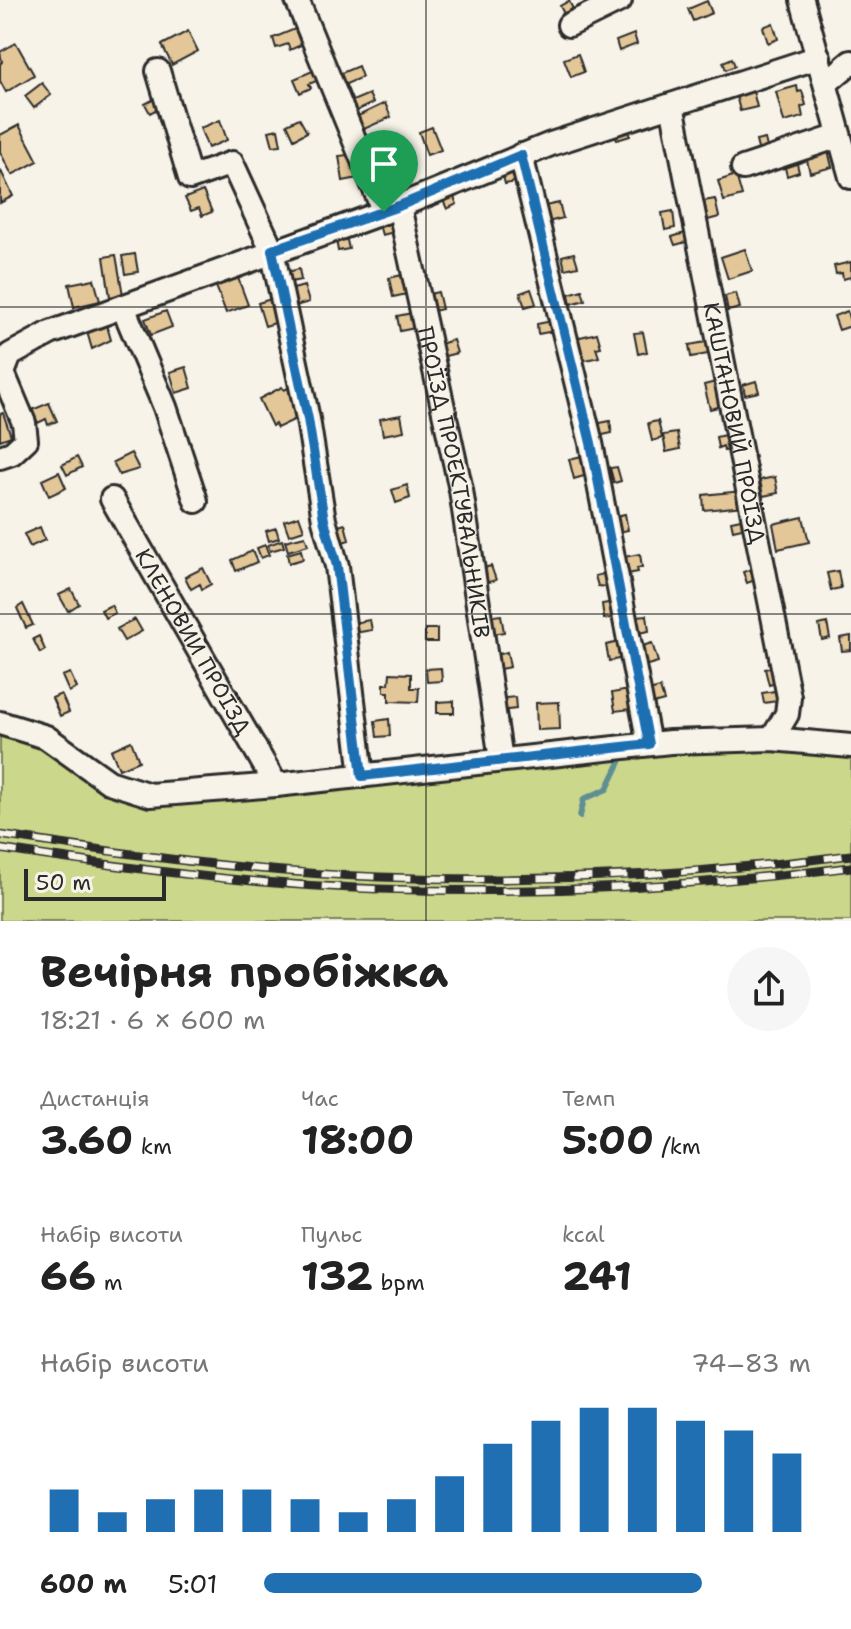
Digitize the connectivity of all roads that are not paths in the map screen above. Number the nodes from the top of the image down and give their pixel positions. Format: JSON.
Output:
{"nodes":[{"id":1,"x":297,"y":0,"type":"edge"},
{"id":2,"x":620,"y":0,"type":"edge"},
{"id":3,"x":802,"y":0,"type":"edge"},
{"id":4,"x":569,"y":25,"type":"dead end"},
{"id":5,"x":819,"y":57,"type":"junction"},
{"id":6,"x":851,"y":62,"type":"edge"},
{"id":7,"x":158,"y":71,"type":"dead end"},
{"id":8,"x":826,"y":83,"type":"junction"},
{"id":9,"x":672,"y":105,"type":"junction"},
{"id":10,"x":839,"y":136,"type":"junction"},
{"id":11,"x":521,"y":155,"type":"junction"},
{"id":12,"x":743,"y":168,"type":"dead end"},
{"id":13,"x":851,"y":177,"type":"edge"},
{"id":14,"x":392,"y":209,"type":"junction"},
{"id":15,"x":272,"y":250,"type":"junction"},
{"id":16,"x":123,"y":307,"type":"junction"},
{"id":17,"x":0,"y":457,"type":"edge"},
{"id":18,"x":112,"y":499,"type":"dead end"},
{"id":19,"x":196,"y":501,"type":"dead end"},
{"id":20,"x":0,"y":723,"type":"edge"},
{"id":21,"x":772,"y":739,"type":"junction"},
{"id":22,"x":649,"y":744,"type":"junction"},
{"id":23,"x":851,"y":746,"type":"edge"},
{"id":24,"x":501,"y":760,"type":"junction"},
{"id":25,"x":362,"y":776,"type":"junction"},
{"id":26,"x":276,"y":785,"type":"junction"}],
"edges":[{"from":1,"to":14,"type":"street","name":"ПРОЇЗД ПРОЕКТУВАЛЬНИКІВ"},
{"from":2,"to":4,"type":"street"},
{"from":3,"to":5,"type":"street"},
{"from":5,"to":8,"type":"street"},
{"from":5,"to":9,"type":"street"},
{"from":6,"to":8,"type":"street"},
{"from":7,"to":15,"type":"street"},
{"from":8,"to":10,"type":"street"},
{"from":9,"to":11,"type":"street"},
{"from":9,"to":21,"type":"street","name":"КАШТАНОВИЙ ПРОЇЗД"},
{"from":10,"to":12,"type":"street"},
{"from":10,"to":13,"type":"street"},
{"from":11,"to":14,"type":"street"},
{"from":11,"to":22,"type":"street"},
{"from":14,"to":15,"type":"street"},
{"from":14,"to":24,"type":"street","name":"ПРОЇЗД ПРОЕКТУВАЛЬНИКІВ"},
{"from":15,"to":16,"type":"street"},
{"from":15,"to":25,"type":"street"},
{"from":16,"to":17,"type":"street"},
{"from":16,"to":19,"type":"street"},
{"from":18,"to":26,"type":"street","name":"КЛЕНОВИЙ ПРОЇЗД"},
{"from":20,"to":26,"type":"street"},
{"from":21,"to":22,"type":"street"},
{"from":21,"to":23,"type":"street"},
{"from":22,"to":24,"type":"street"},
{"from":24,"to":25,"type":"street"},
{"from":25,"to":26,"type":"street"}]}
